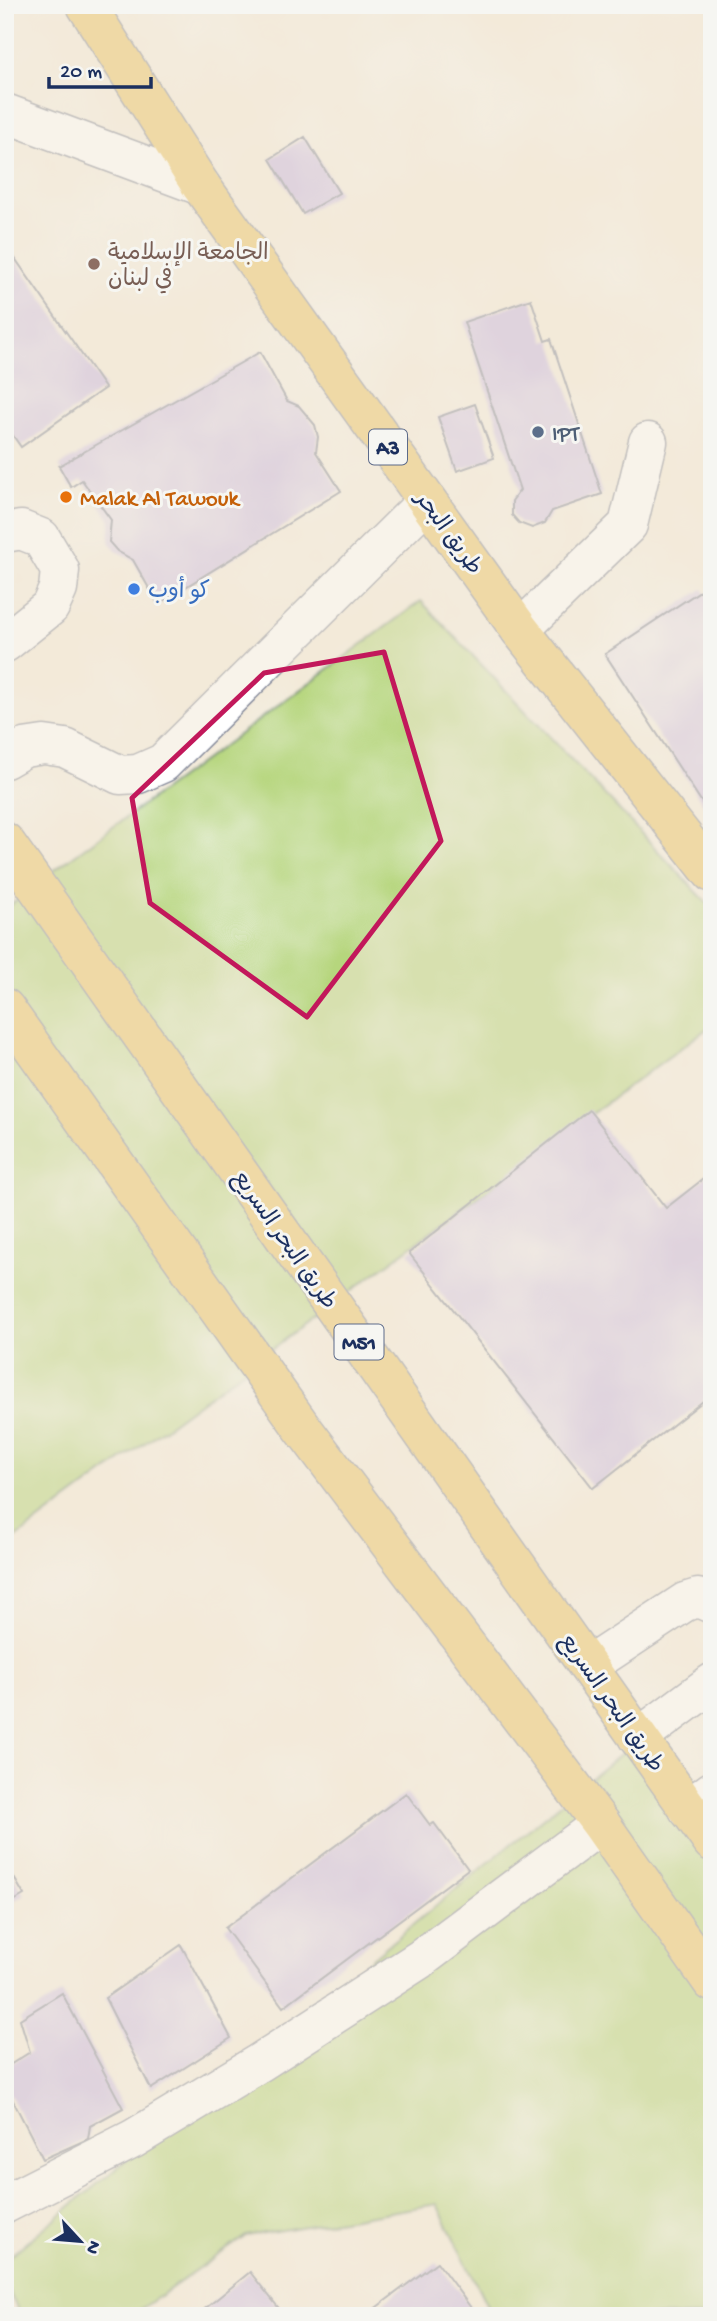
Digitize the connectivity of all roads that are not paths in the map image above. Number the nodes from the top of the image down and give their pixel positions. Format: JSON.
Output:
{"nodes":[{"id":1,"x":86,"y":5,"type":"edge"},
{"id":2,"x":5,"y":113,"type":"edge"},
{"id":3,"x":201,"y":186,"type":"junction"},
{"id":4,"x":648,"y":442,"type":"dead end"},
{"id":5,"x":427,"y":501,"type":"junction"},
{"id":6,"x":5,"y":533,"type":"edge"},
{"id":7,"x":520,"y":630,"type":"junction"},
{"id":8,"x":5,"y":642,"type":"edge"},
{"id":9,"x":5,"y":759,"type":"edge"},
{"id":10,"x":5,"y":842,"type":"edge"},
{"id":11,"x":710,"y":868,"type":"edge"},
{"id":12,"x":5,"y":1008,"type":"edge"},
{"id":13,"x":712,"y":1604,"type":"edge"},
{"id":14,"x":588,"y":1666,"type":"junction"},
{"id":15,"x":712,"y":1683,"type":"edge"},
{"id":16,"x":638,"y":1738,"type":"junction"},
{"id":17,"x":700,"y":1800,"type":"edge"},
{"id":18,"x":601,"y":1824,"type":"junction"},
{"id":19,"x":712,"y":1842,"type":"edge"},
{"id":20,"x":712,"y":1982,"type":"edge"},
{"id":21,"x":5,"y":2204,"type":"edge"}],
"edges":[{"from":1,"to":3,"type":"highway","name":"طريق البحر","number":"A3"},
{"from":2,"to":3,"type":"street"},
{"from":3,"to":5,"type":"highway","name":"طريق البحر","number":"A3"},
{"from":4,"to":7,"type":"street"},
{"from":5,"to":7,"type":"highway","name":"طريق البحر","number":"A3"},
{"from":5,"to":9,"type":"street"},
{"from":6,"to":8,"type":"street"},
{"from":7,"to":11,"type":"highway","name":"طريق البحر","number":"A3"},
{"from":10,"to":14,"type":"highway","name":"طريق البحر السريع","number":"M51"},
{"from":12,"to":18,"type":"highway"},
{"from":13,"to":14,"type":"street"},
{"from":14,"to":16,"type":"highway","name":"طريق البحر السريع","number":"M51"},
{"from":15,"to":16,"type":"street"},
{"from":16,"to":17,"type":"highway","name":"طريق البحر السريع","number":"M51"},
{"from":17,"to":19,"type":"highway","name":"طريق البحر السريع","number":"M51"},
{"from":18,"to":20,"type":"highway"},
{"from":18,"to":21,"type":"street"}]}
